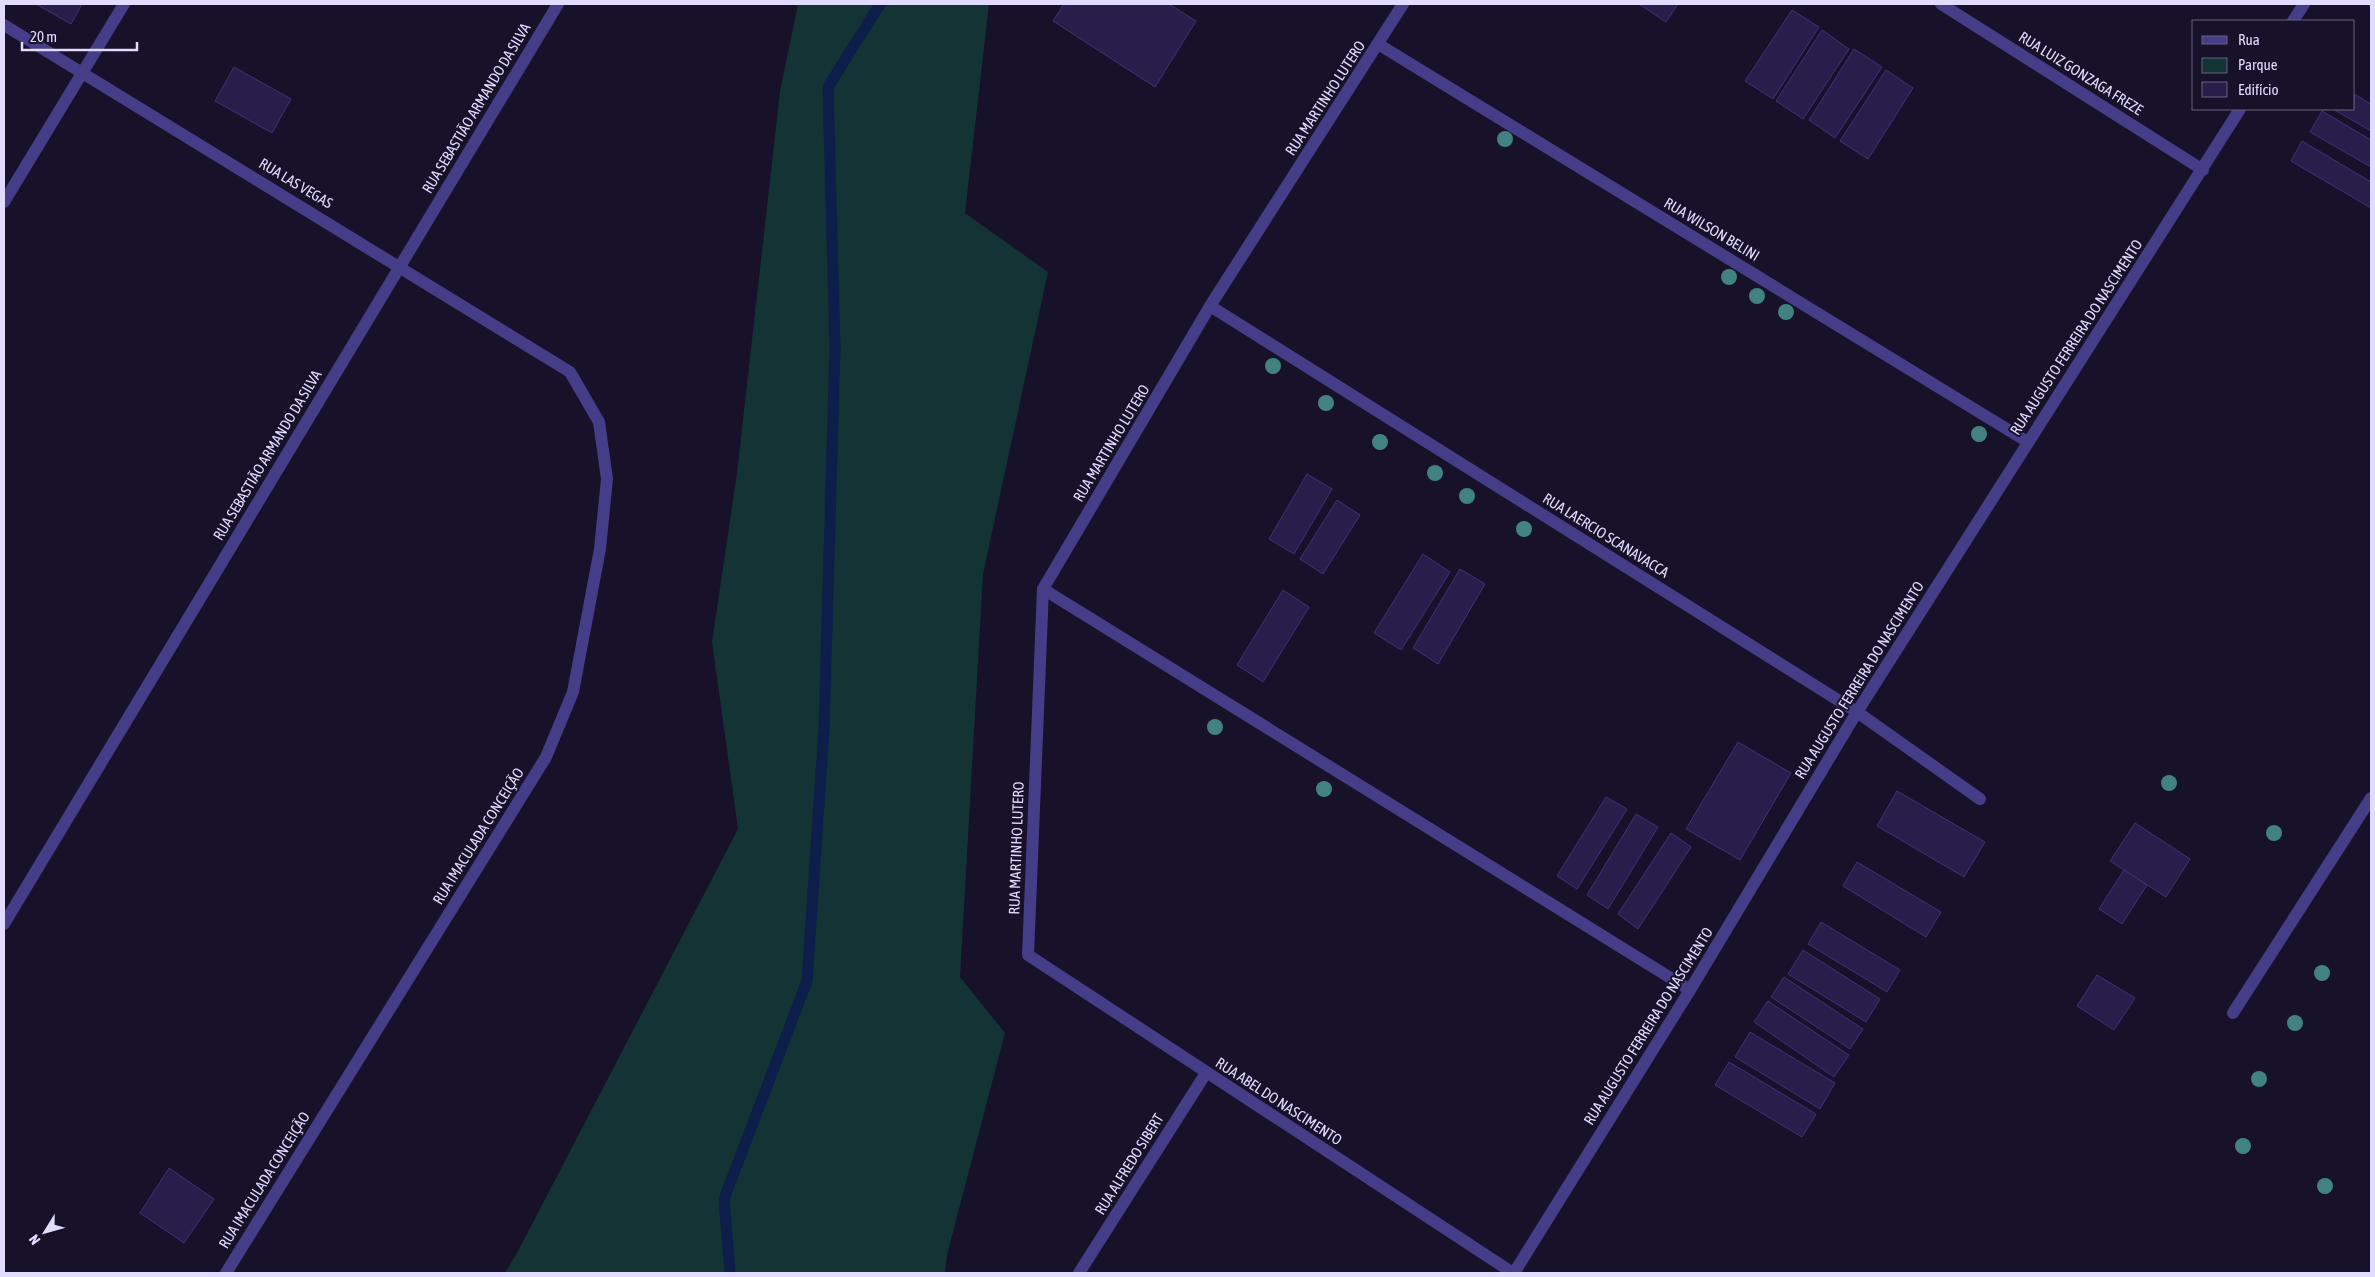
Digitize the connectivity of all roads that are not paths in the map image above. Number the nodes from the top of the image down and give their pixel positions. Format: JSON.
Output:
{"nodes":[{"id":1,"x":124,"y":4,"type":"edge"},
{"id":2,"x":558,"y":4,"type":"edge"},
{"id":3,"x":1404,"y":4,"type":"edge"},
{"id":4,"x":1941,"y":4,"type":"edge"},
{"id":5,"x":2304,"y":4,"type":"edge"},
{"id":6,"x":2294,"y":20,"type":"edge"},
{"id":7,"x":4,"y":25,"type":"edge"},
{"id":8,"x":1378,"y":44,"type":"junction"},
{"id":9,"x":82,"y":72,"type":"junction"},
{"id":10,"x":2239,"y":110,"type":"edge"},
{"id":11,"x":2203,"y":170,"type":"junction"},
{"id":12,"x":4,"y":202,"type":"edge"},
{"id":13,"x":400,"y":266,"type":"junction"},
{"id":14,"x":1210,"y":306,"type":"junction"},
{"id":15,"x":570,"y":372,"type":"joint"},
{"id":16,"x":2028,"y":442,"type":"junction"},
{"id":17,"x":1043,"y":589,"type":"junction"},
{"id":18,"x":1857,"y":712,"type":"junction"},
{"id":19,"x":2371,"y":798,"type":"edge"},
{"id":20,"x":1980,"y":799,"type":"dead end"},
{"id":21,"x":4,"y":924,"type":"edge"},
{"id":22,"x":1028,"y":955,"type":"joint"},
{"id":23,"x":1690,"y":990,"type":"junction"},
{"id":24,"x":2233,"y":1013,"type":"dead end"},
{"id":25,"x":1206,"y":1073,"type":"junction"},
{"id":26,"x":226,"y":1273,"type":"edge"},
{"id":27,"x":1079,"y":1273,"type":"edge"},
{"id":28,"x":1513,"y":1273,"type":"edge"}],
"edges":[{"from":1,"to":9,"type":"street"},
{"from":2,"to":13,"type":"street","name":"RUA SEBASTIÃO ARMANDO DA SILVA"},
{"from":3,"to":8,"type":"street","name":"RUA MARTINHO LUTERO"},
{"from":4,"to":11,"type":"street","name":"RUA LUIZ GONZAGA FREZE"},
{"from":5,"to":6,"type":"street"},
{"from":7,"to":9,"type":"street","name":"RUA LAS VEGAS"},
{"from":8,"to":14,"type":"street","name":"RUA MARTINHO LUTERO"},
{"from":8,"to":16,"type":"street","name":"RUA WILSON BELINI"},
{"from":9,"to":12,"type":"street"},
{"from":9,"to":13,"type":"street","name":"RUA LAS VEGAS"},
{"from":10,"to":11,"type":"street","name":"RUA AUGUSTO FERREIRA DO NASCIMENTO"},
{"from":11,"to":16,"type":"street","name":"RUA AUGUSTO FERREIRA DO NASCIMENTO"},
{"from":13,"to":15,"type":"street","name":"RUA LAS VEGAS"},
{"from":13,"to":21,"type":"street","name":"RUA SEBASTIÃO ARMANDO DA SILVA"},
{"from":14,"to":17,"type":"street","name":"RUA MARTINHO LUTERO"},
{"from":14,"to":18,"type":"street","name":"RUA LAERCIO SCANAVACCA"},
{"from":15,"to":26,"type":"street","name":"RUA IMACULADA CONCEIÇÃO"},
{"from":16,"to":18,"type":"street","name":"RUA AUGUSTO FERREIRA DO NASCIMENTO"},
{"from":17,"to":22,"type":"street","name":"RUA MARTINHO LUTERO"},
{"from":17,"to":23,"type":"street"},
{"from":18,"to":20,"type":"street","name":"RUA LAERCIO SCANAVACCA"},
{"from":18,"to":23,"type":"street","name":"RUA AUGUSTO FERREIRA DO NASCIMENTO"},
{"from":19,"to":24,"type":"street"},
{"from":22,"to":25,"type":"street","name":"RUA ABEL DO NASCIMENTO"},
{"from":23,"to":28,"type":"street","name":"RUA AUGUSTO FERREIRA DO NASCIMENTO"},
{"from":25,"to":27,"type":"street","name":"RUA ALFREDO SIBERT"},
{"from":25,"to":28,"type":"street","name":"RUA ABEL DO NASCIMENTO"}]}
